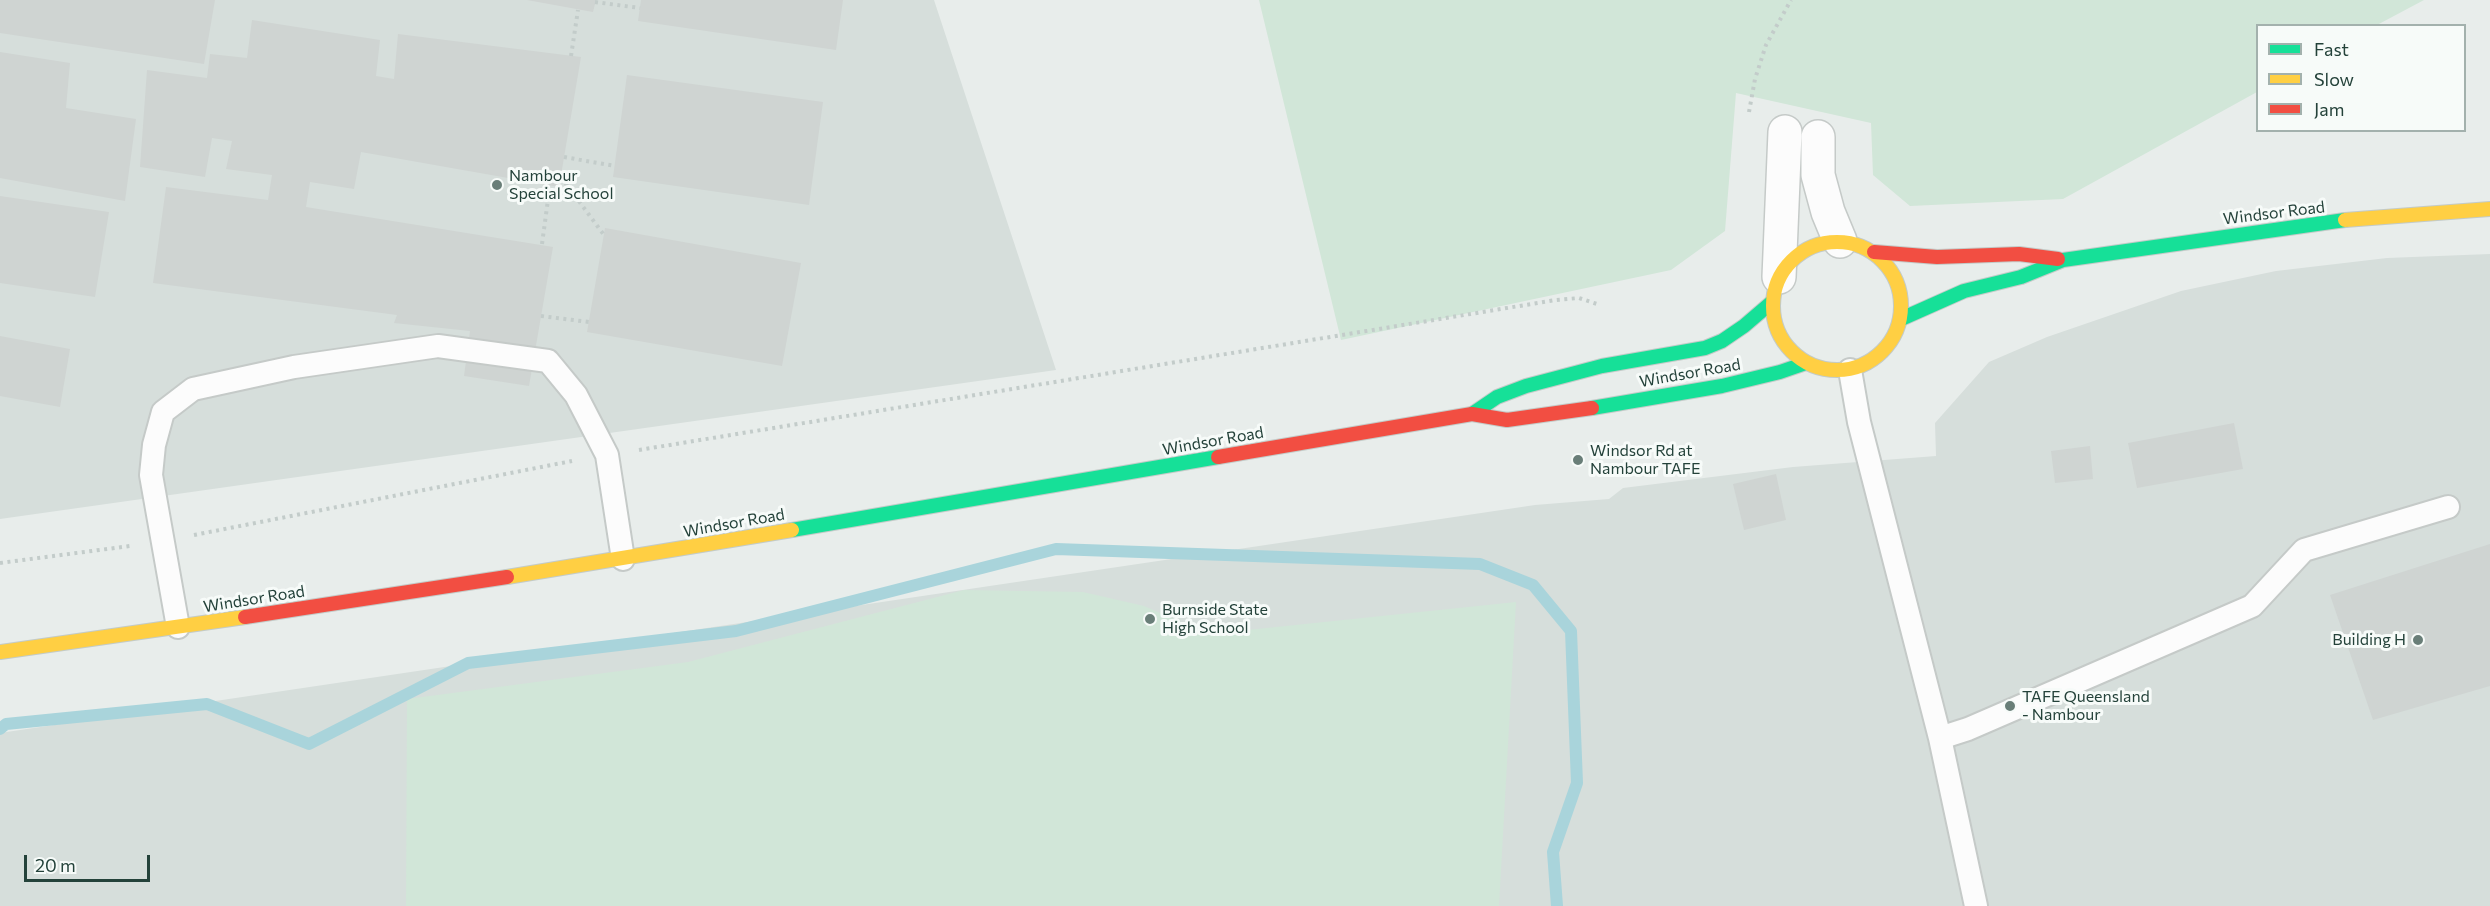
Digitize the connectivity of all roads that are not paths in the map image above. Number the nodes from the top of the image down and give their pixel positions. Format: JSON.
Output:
{"nodes":[{"id":1,"x":1785,"y":132,"type":"joint"},
{"id":2,"x":1818,"y":137,"type":"joint"},
{"id":3,"x":2490,"y":209,"type":"edge"},
{"id":4,"x":1840,"y":241,"type":"junction"},
{"id":5,"x":1874,"y":252,"type":"junction"},
{"id":6,"x":2063,"y":260,"type":"junction"},
{"id":7,"x":1775,"y":290,"type":"junction"},
{"id":8,"x":1901,"y":319,"type":"junction"},
{"id":9,"x":1806,"y":363,"type":"junction"},
{"id":10,"x":1850,"y":370,"type":"junction"},
{"id":11,"x":1472,"y":414,"type":"junction"},
{"id":12,"x":2448,"y":507,"type":"dead end"},
{"id":13,"x":623,"y":559,"type":"junction"},
{"id":14,"x":178,"y":627,"type":"junction"},
{"id":15,"x":0,"y":652,"type":"edge"},
{"id":16,"x":1940,"y":738,"type":"junction"},
{"id":17,"x":1976,"y":906,"type":"edge"}],
"edges":[{"from":1,"to":2,"type":"lane"},
{"from":1,"to":7,"type":"street"},
{"from":2,"to":4,"type":"street"},
{"from":3,"to":6,"type":"street","name":"Windsor Road"},
{"from":4,"to":5,"type":"street"},
{"from":4,"to":7,"type":"street"},
{"from":5,"to":6,"type":"street","name":"Windsor Road"},
{"from":5,"to":8,"type":"street"},
{"from":6,"to":8,"type":"street","name":"Windsor Road"},
{"from":7,"to":9,"type":"street"},
{"from":7,"to":11,"type":"street","name":"Windsor Road"},
{"from":8,"to":10,"type":"street"},
{"from":9,"to":10,"type":"street"},
{"from":9,"to":11,"type":"street","name":"Windsor Road"},
{"from":10,"to":16,"type":"lane"},
{"from":11,"to":13,"type":"street","name":"Windsor Road"},
{"from":12,"to":16,"type":"lane"},
{"from":13,"to":14,"type":"street","name":"Windsor Road"},
{"from":13,"to":14,"type":"lane"},
{"from":14,"to":15,"type":"street","name":"Windsor Road"},
{"from":16,"to":17,"type":"lane"}]}
